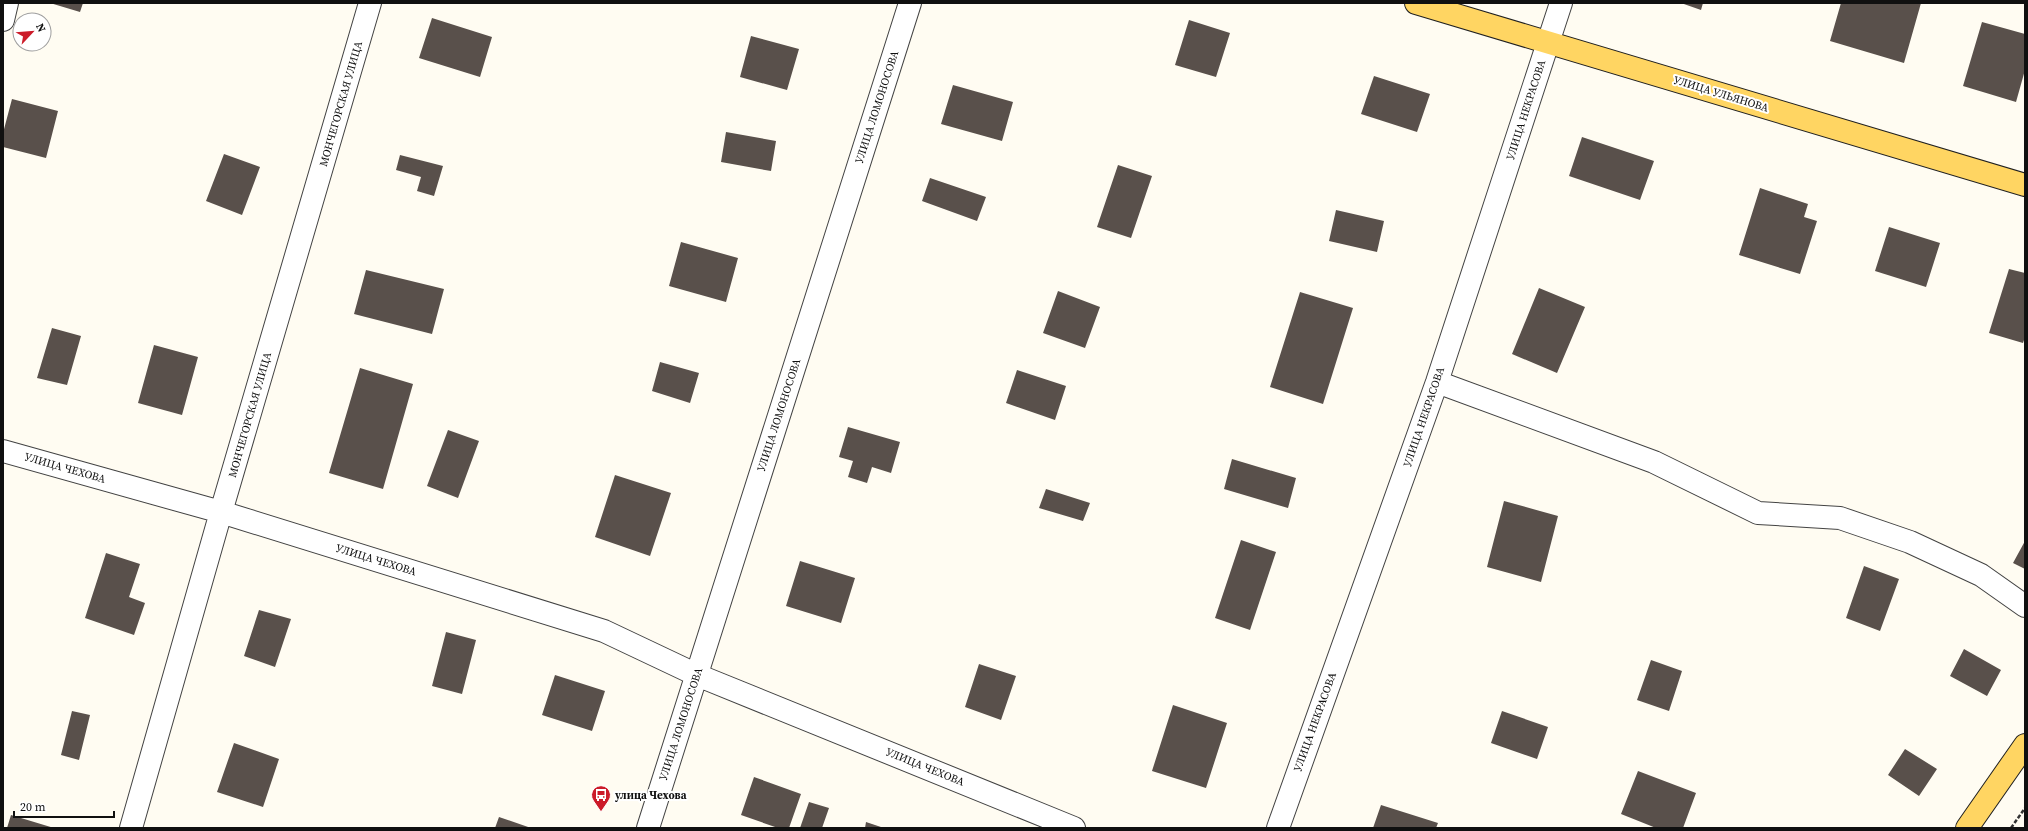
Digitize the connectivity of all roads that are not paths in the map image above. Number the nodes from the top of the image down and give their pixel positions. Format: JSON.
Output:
{"nodes":[{"id":1,"x":8,"y":3,"type":"edge"},
{"id":2,"x":370,"y":3,"type":"edge"},
{"id":3,"x":910,"y":3,"type":"edge"},
{"id":4,"x":1416,"y":3,"type":"edge"},
{"id":5,"x":1561,"y":3,"type":"edge"},
{"id":6,"x":3,"y":20,"type":"edge"},
{"id":7,"x":1548,"y":42,"type":"junction"},
{"id":8,"x":2025,"y":185,"type":"edge"},
{"id":9,"x":1437,"y":382,"type":"junction"},
{"id":10,"x":3,"y":451,"type":"edge"},
{"id":11,"x":222,"y":512,"type":"junction"},
{"id":12,"x":2025,"y":606,"type":"edge"},
{"id":13,"x":697,"y":674,"type":"junction"},
{"id":14,"x":2025,"y":745,"type":"edge"},
{"id":15,"x":132,"y":828,"type":"edge"},
{"id":16,"x":648,"y":828,"type":"edge"},
{"id":17,"x":1074,"y":828,"type":"edge"},
{"id":18,"x":1278,"y":828,"type":"edge"},
{"id":19,"x":1967,"y":828,"type":"edge"}],
"edges":[{"from":1,"to":6,"type":"street"},
{"from":2,"to":11,"type":"street","name":"МОНЧЕГОРСКАЯ УЛИЦА"},
{"from":3,"to":13,"type":"street","name":"УЛИЦА ЛОМОНОСОВА"},
{"from":4,"to":7,"type":"main road","name":"УЛИЦА УЛЬЯНОВА"},
{"from":5,"to":7,"type":"street","name":"УЛИЦА НЕКРАСОВА"},
{"from":7,"to":8,"type":"main road","name":"УЛИЦА УЛЬЯНОВА"},
{"from":7,"to":9,"type":"street","name":"УЛИЦА НЕКРАСОВА"},
{"from":9,"to":12,"type":"street"},
{"from":9,"to":18,"type":"street","name":"УЛИЦА НЕКРАСОВА"},
{"from":10,"to":11,"type":"street","name":"УЛИЦА ЧЕХОВА"},
{"from":11,"to":13,"type":"street","name":"УЛИЦА ЧЕХОВА"},
{"from":11,"to":15,"type":"street","name":"МОНЧЕГОРСКАЯ УЛИЦА"},
{"from":13,"to":16,"type":"street","name":"УЛИЦА ЛОМОНОСОВА"},
{"from":13,"to":17,"type":"street","name":"УЛИЦА ЧЕХОВА"},
{"from":14,"to":19,"type":"main road"}]}
